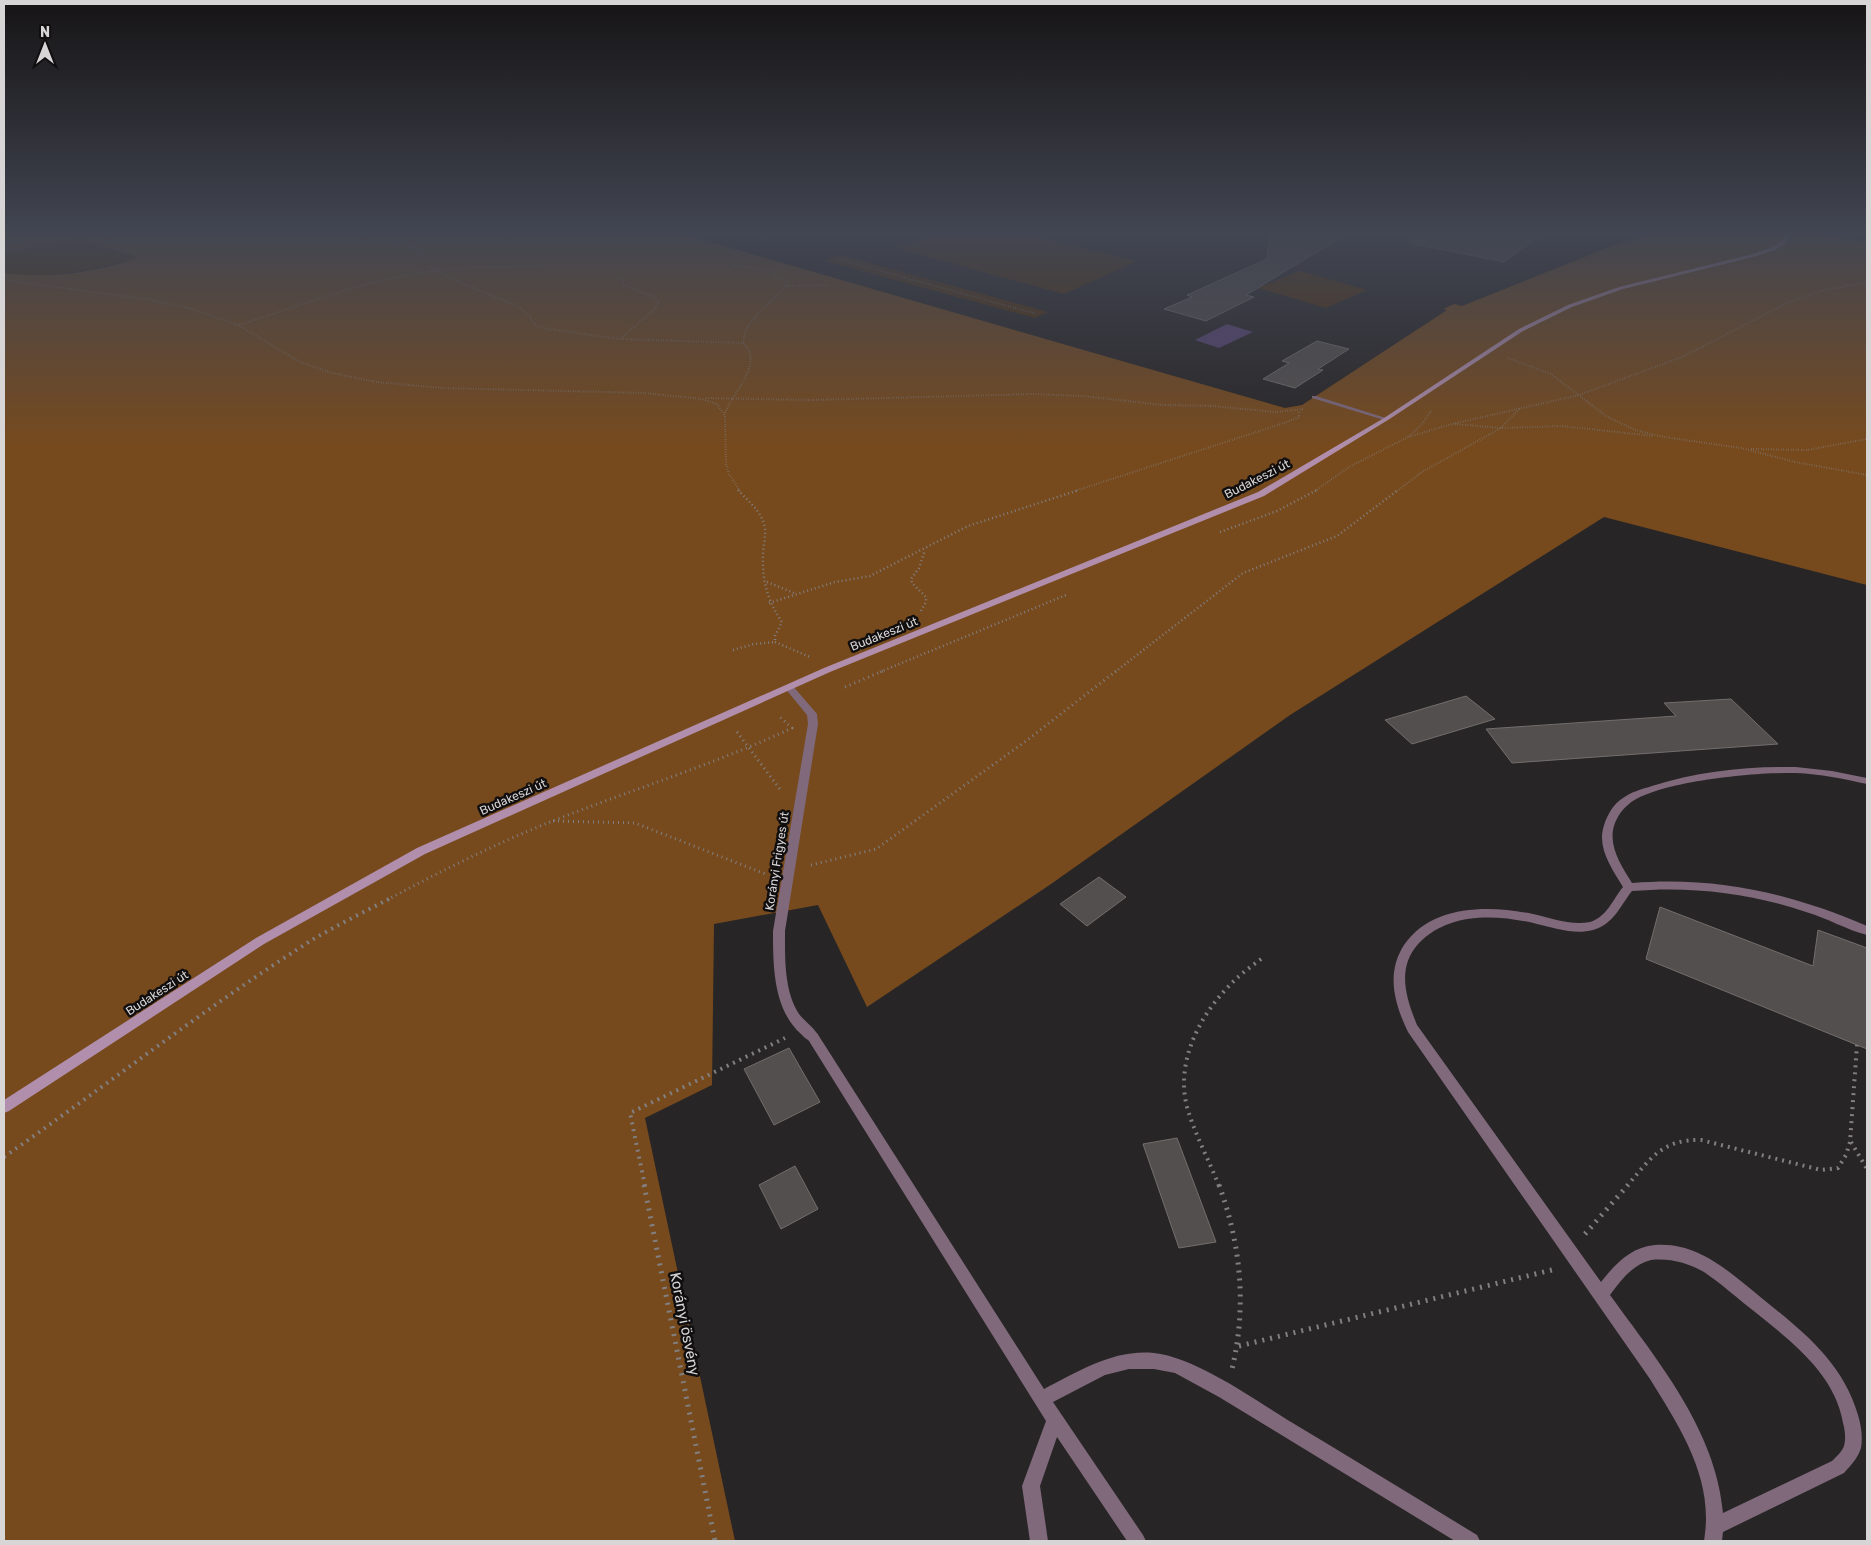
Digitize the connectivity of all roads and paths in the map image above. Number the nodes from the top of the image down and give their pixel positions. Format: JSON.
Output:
{"nodes":[{"id":1,"x":171,"y":304,"type":"edge"},
{"id":2,"x":304,"y":304,"type":"edge"},
{"id":3,"x":513,"y":304,"type":"edge"},
{"id":4,"x":658,"y":304,"type":"edge"},
{"id":5,"x":769,"y":304,"type":"edge"},
{"id":6,"x":1001,"y":304,"type":"edge"},
{"id":7,"x":1575,"y":304,"type":"edge"},
{"id":8,"x":1785,"y":304,"type":"edge"},
{"id":9,"x":1037,"y":314,"type":"dead end"},
{"id":10,"x":238,"y":326,"type":"junction"},
{"id":11,"x":620,"y":339,"type":"junction"},
{"id":12,"x":743,"y":343,"type":"junction"},
{"id":13,"x":1507,"y":357,"type":"dead end"},
{"id":14,"x":1508,"y":362,"type":"dead end"},
{"id":15,"x":1525,"y":364,"type":"junction"},
{"id":16,"x":1579,"y":395,"type":"junction"},
{"id":17,"x":700,"y":397,"type":"junction"},
{"id":18,"x":1314,"y":397,"type":"dead end"},
{"id":19,"x":732,"y":398,"type":"junction"},
{"id":20,"x":1329,"y":401,"type":"junction"},
{"id":21,"x":1520,"y":408,"type":"junction"},
{"id":22,"x":1299,"y":411,"type":"junction"},
{"id":23,"x":725,"y":414,"type":"junction"},
{"id":24,"x":1386,"y":419,"type":"junction"},
{"id":25,"x":1452,"y":424,"type":"junction"},
{"id":26,"x":1501,"y":428,"type":"junction"},
{"id":27,"x":1408,"y":436,"type":"dead end"},
{"id":28,"x":1664,"y":438,"type":"junction"},
{"id":29,"x":1867,"y":439,"type":"edge"},
{"id":30,"x":1741,"y":448,"type":"junction"},
{"id":31,"x":1867,"y":475,"type":"edge"},
{"id":32,"x":925,"y":550,"type":"junction"},
{"id":33,"x":767,"y":582,"type":"junction"},
{"id":34,"x":797,"y":593,"type":"junction"},
{"id":35,"x":769,"y":603,"type":"junction"},
{"id":36,"x":922,"y":611,"type":"dead end"},
{"id":37,"x":775,"y":642,"type":"junction"},
{"id":38,"x":733,"y":650,"type":"dead end"},
{"id":39,"x":815,"y":659,"type":"dead end"},
{"id":40,"x":788,"y":688,"type":"junction"},
{"id":41,"x":780,"y":717,"type":"dead end"},
{"id":42,"x":737,"y":732,"type":"dead end"},
{"id":43,"x":749,"y":748,"type":"junction"},
{"id":44,"x":1867,"y":782,"type":"edge"},
{"id":45,"x":783,"y":793,"type":"dead end"},
{"id":46,"x":553,"y":821,"type":"junction"},
{"id":47,"x":789,"y":871,"type":"junction"},
{"id":48,"x":1629,"y":888,"type":"junction"},
{"id":49,"x":1867,"y":931,"type":"edge"},
{"id":50,"x":1265,"y":956,"type":"dead end"},
{"id":51,"x":808,"y":1033,"type":"junction"},
{"id":52,"x":1857,"y":1044,"type":"dead end"},
{"id":53,"x":4,"y":1107,"type":"edge"},
{"id":54,"x":1850,"y":1142,"type":"junction"},
{"id":55,"x":4,"y":1157,"type":"edge"},
{"id":56,"x":1867,"y":1169,"type":"edge"},
{"id":57,"x":1569,"y":1251,"type":"junction"},
{"id":58,"x":1578,"y":1264,"type":"junction"},
{"id":59,"x":1600,"y":1295,"type":"junction"},
{"id":60,"x":1239,"y":1346,"type":"junction"},
{"id":61,"x":1224,"y":1391,"type":"junction"},
{"id":62,"x":1041,"y":1399,"type":"junction"},
{"id":63,"x":1054,"y":1419,"type":"junction"},
{"id":64,"x":1715,"y":1534,"type":"edge"},
{"id":65,"x":715,"y":1541,"type":"edge"},
{"id":66,"x":1040,"y":1541,"type":"edge"},
{"id":67,"x":1137,"y":1541,"type":"edge"},
{"id":68,"x":1470,"y":1541,"type":"edge"}],
"edges":[{"from":1,"to":10,"type":"path"},
{"from":2,"to":10,"type":"path"},
{"from":3,"to":11,"type":"path"},
{"from":4,"to":11,"type":"path"},
{"from":5,"to":12,"type":"path"},
{"from":6,"to":9,"type":"path"},
{"from":7,"to":24,"type":"main road","name":"Budakeszi út"},
{"from":8,"to":16,"type":"path"},
{"from":10,"to":17,"type":"path"},
{"from":11,"to":12,"type":"path"},
{"from":12,"to":19,"type":"path"},
{"from":13,"to":15,"type":"path"},
{"from":14,"to":15,"type":"path"},
{"from":15,"to":16,"type":"path"},
{"from":16,"to":21,"type":"path"},
{"from":16,"to":28,"type":"path"},
{"from":17,"to":19,"type":"path"},
{"from":17,"to":23,"type":"path"},
{"from":18,"to":20,"type":"street"},
{"from":19,"to":22,"type":"path"},
{"from":19,"to":23,"type":"path"},
{"from":20,"to":22,"type":"path"},
{"from":20,"to":24,"type":"street"},
{"from":21,"to":25,"type":"path"},
{"from":21,"to":26,"type":"path"},
{"from":22,"to":32,"type":"path"},
{"from":23,"to":33,"type":"path"},
{"from":24,"to":40,"type":"main road","name":"Budakeszi út"},
{"from":25,"to":26,"type":"path"},
{"from":25,"to":27,"type":"path"},
{"from":26,"to":28,"type":"path"},
{"from":26,"to":47,"type":"path"},
{"from":28,"to":30,"type":"path"},
{"from":29,"to":30,"type":"path"},
{"from":30,"to":31,"type":"path"},
{"from":32,"to":34,"type":"path"},
{"from":32,"to":36,"type":"path"},
{"from":33,"to":34,"type":"path"},
{"from":33,"to":35,"type":"path"},
{"from":34,"to":35,"type":"path"},
{"from":35,"to":37,"type":"path"},
{"from":37,"to":38,"type":"path"},
{"from":37,"to":39,"type":"path"},
{"from":40,"to":47,"type":"street","name":"Korányi Frigyes út"},
{"from":40,"to":53,"type":"main road","name":"Budakeszi út"},
{"from":41,"to":43,"type":"path"},
{"from":42,"to":43,"type":"path"},
{"from":43,"to":45,"type":"path"},
{"from":43,"to":46,"type":"path"},
{"from":44,"to":48,"type":"street"},
{"from":46,"to":47,"type":"path"},
{"from":46,"to":55,"type":"path"},
{"from":47,"to":51,"type":"street","name":"Korányi Frigyes út"},
{"from":48,"to":49,"type":"street"},
{"from":48,"to":57,"type":"street"},
{"from":50,"to":60,"type":"path"},
{"from":51,"to":62,"type":"street","name":"Korányi Frigyes út"},
{"from":51,"to":65,"type":"path","name":"Korányi ösvény"},
{"from":52,"to":54,"type":"path"},
{"from":54,"to":56,"type":"path"},
{"from":54,"to":57,"type":"path"},
{"from":57,"to":58,"type":"street"},
{"from":58,"to":59,"type":"street"},
{"from":58,"to":60,"type":"path"},
{"from":59,"to":64,"type":"street"},
{"from":59,"to":64,"type":"street"},
{"from":60,"to":61,"type":"path"},
{"from":61,"to":62,"type":"street"},
{"from":61,"to":68,"type":"street"},
{"from":62,"to":63,"type":"street","name":"Korányi Frigyes út"},
{"from":63,"to":66,"type":"street"},
{"from":63,"to":67,"type":"street","name":"Korányi Frigyes út"}]}
